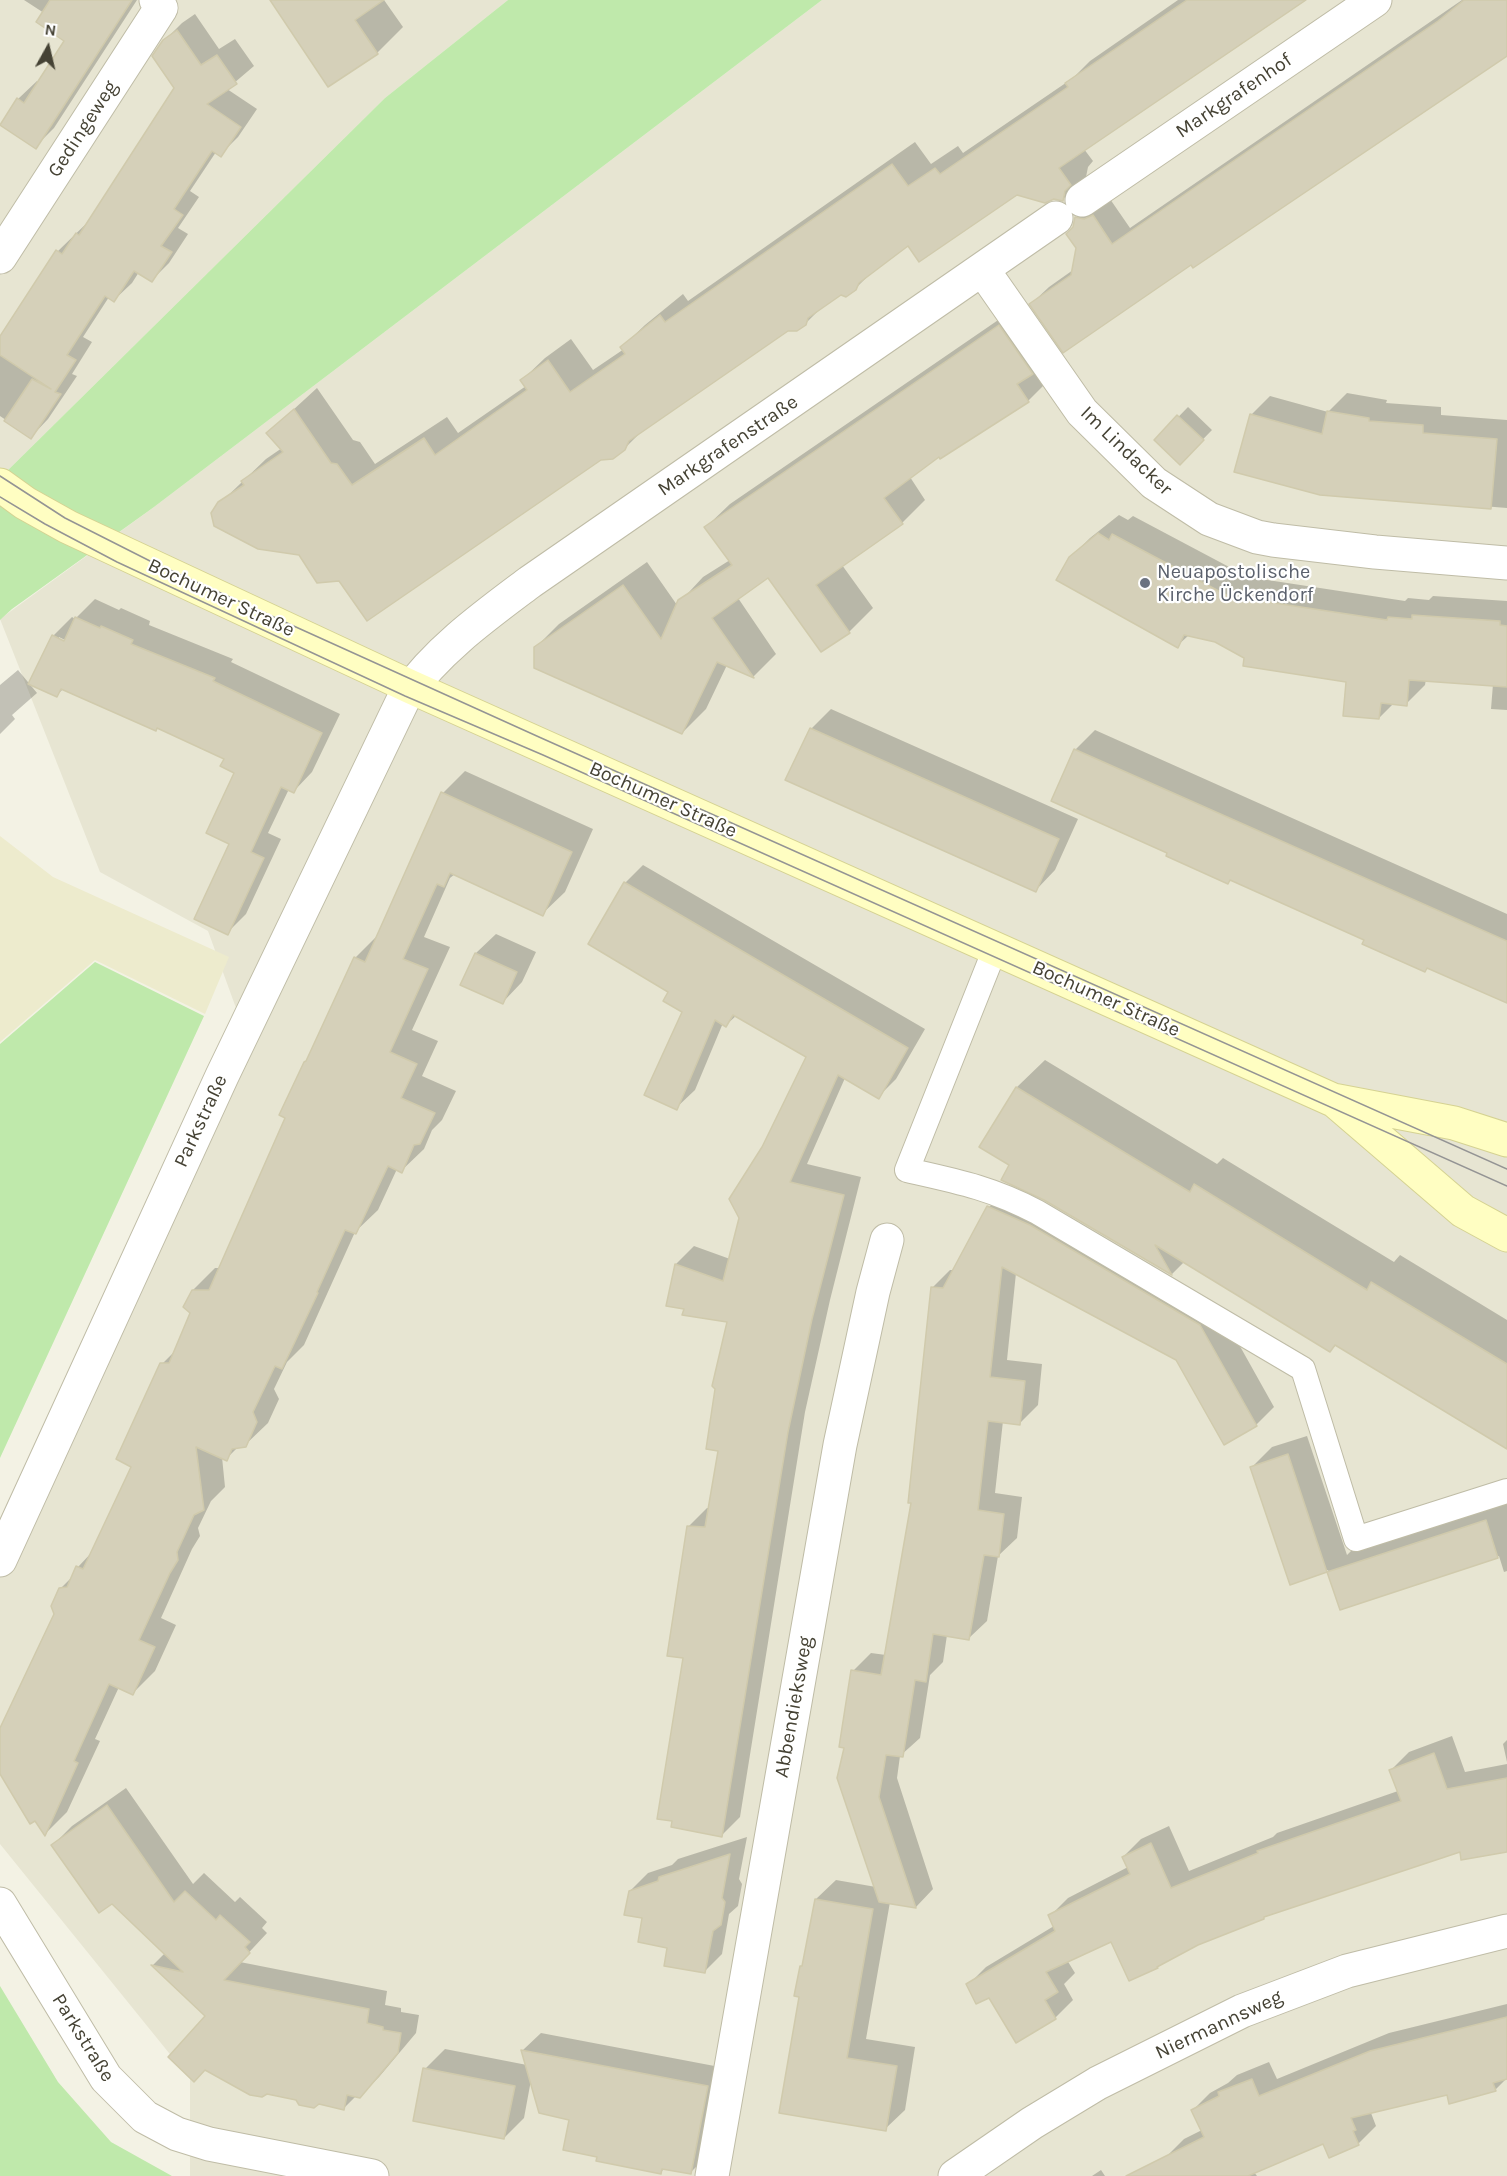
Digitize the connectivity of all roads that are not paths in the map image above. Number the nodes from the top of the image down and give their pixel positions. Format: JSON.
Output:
{"nodes":[{"id":1,"x":156,"y":0,"type":"edge"},
{"id":2,"x":1375,"y":0,"type":"edge"},
{"id":3,"x":1077,"y":204,"type":"joint"},
{"id":4,"x":0,"y":257,"type":"edge"},
{"id":5,"x":983,"y":270,"type":"junction"},
{"id":6,"x":0,"y":485,"type":"edge"},
{"id":7,"x":1507,"y":562,"type":"edge"},
{"id":8,"x":411,"y":687,"type":"junction"},
{"id":9,"x":995,"y":950,"type":"junction"},
{"id":10,"x":1333,"y":1100,"type":"junction"},
{"id":11,"x":1507,"y":1140,"type":"edge"},
{"id":12,"x":1507,"y":1235,"type":"edge"},
{"id":13,"x":887,"y":1240,"type":"dead end"},
{"id":14,"x":1507,"y":1491,"type":"edge"},
{"id":15,"x":0,"y":1560,"type":"edge"},
{"id":16,"x":0,"y":1904,"type":"edge"},
{"id":17,"x":1507,"y":1931,"type":"edge"},
{"id":18,"x":372,"y":2176,"type":"edge"},
{"id":19,"x":712,"y":2176,"type":"edge"},
{"id":20,"x":955,"y":2176,"type":"edge"}],
"edges":[{"from":1,"to":4,"type":"street","name":"Gedingeweg"},
{"from":2,"to":3,"type":"street","name":"Markgrafenhof"},
{"from":3,"to":5,"type":"street","name":"Markgrafenstraße"},
{"from":5,"to":7,"type":"street","name":"Im Lindacker"},
{"from":5,"to":8,"type":"street","name":"Markgrafenstraße"},
{"from":6,"to":8,"type":"main road","name":"Bochumer Straße"},
{"from":8,"to":9,"type":"main road","name":"Bochumer Straße"},
{"from":8,"to":15,"type":"street","name":"Parkstraße"},
{"from":9,"to":10,"type":"main road","name":"Bochumer Straße"},
{"from":9,"to":14,"type":"lane"},
{"from":10,"to":11,"type":"main road","name":"Bochumer Straße"},
{"from":10,"to":12,"type":"main road","name":"Bochumer Straße"},
{"from":13,"to":19,"type":"street","name":"Abbendieksweg"},
{"from":16,"to":18,"type":"street","name":"Parkstraße"},
{"from":17,"to":20,"type":"street","name":"Niermannsweg"}]}
